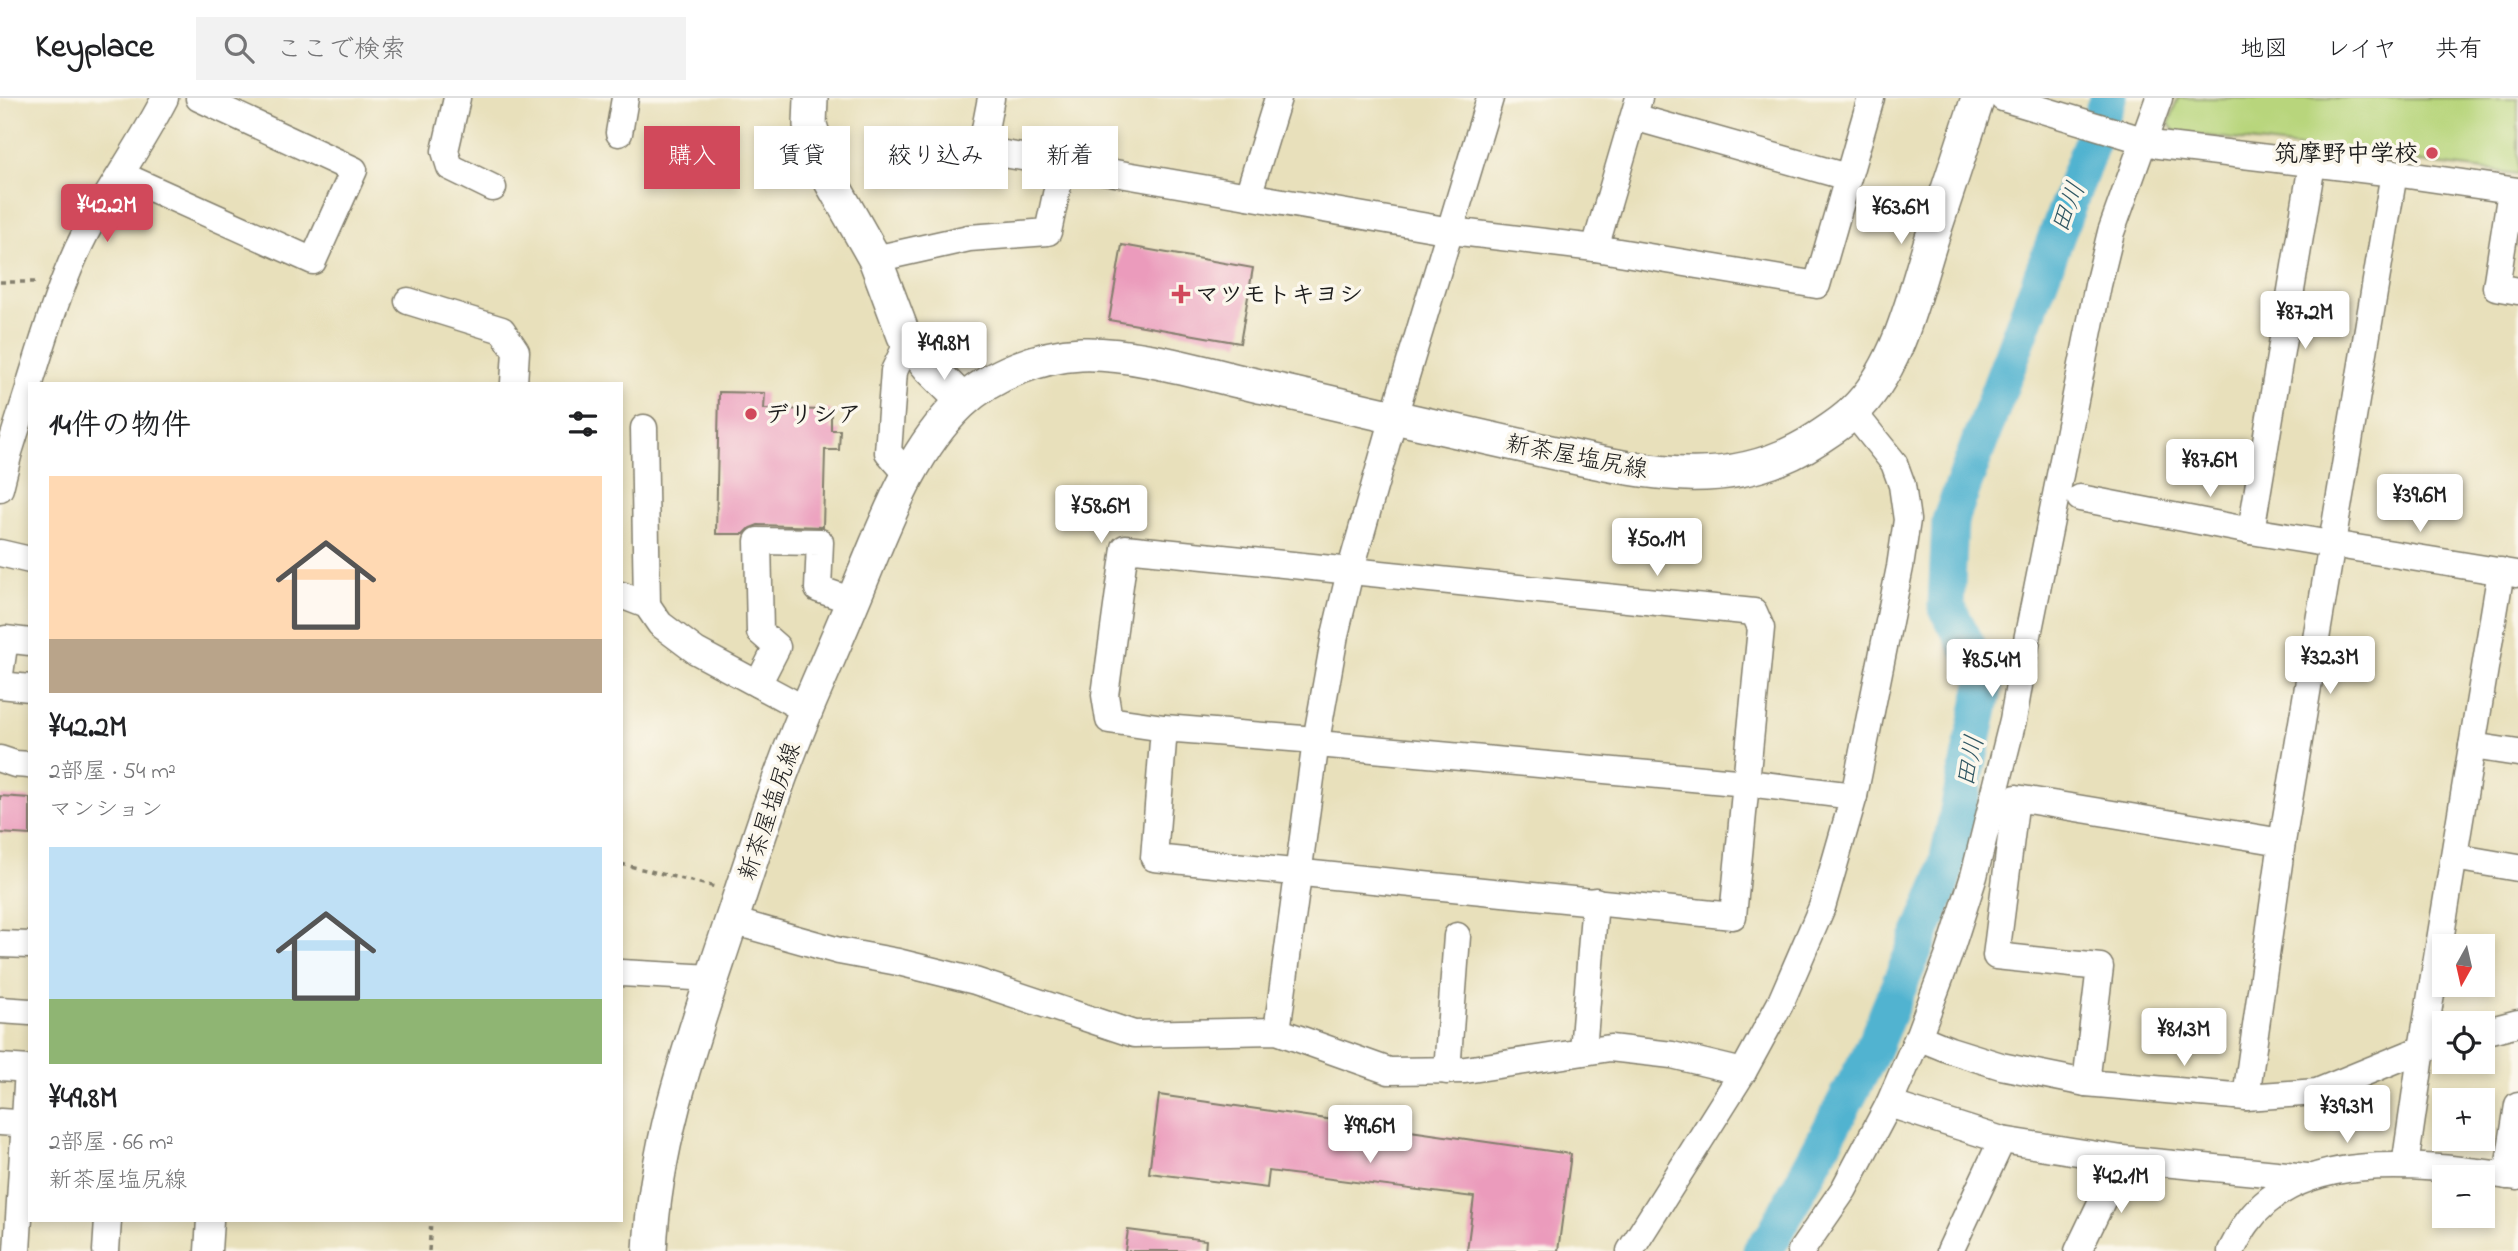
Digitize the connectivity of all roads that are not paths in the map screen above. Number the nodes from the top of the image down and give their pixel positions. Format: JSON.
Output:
{"nodes":[{"id":1,"x":165,"y":98,"type":"edge"},
{"id":2,"x":199,"y":98,"type":"edge"},
{"id":3,"x":457,"y":98,"type":"edge"},
{"id":4,"x":625,"y":98,"type":"edge"},
{"id":5,"x":811,"y":98,"type":"edge"},
{"id":6,"x":991,"y":98,"type":"edge"},
{"id":7,"x":1278,"y":98,"type":"edge"},
{"id":8,"x":1490,"y":98,"type":"edge"},
{"id":9,"x":1871,"y":98,"type":"edge"},
{"id":10,"x":1978,"y":98,"type":"edge"},
{"id":11,"x":2004,"y":98,"type":"edge"},
{"id":12,"x":2159,"y":98,"type":"edge"},
{"id":13,"x":1637,"y":107,"type":"edge"},
{"id":14,"x":619,"y":133,"type":"dead end"},
{"id":15,"x":2137,"y":138,"type":"junction"},
{"id":16,"x":1022,"y":158,"type":"edge"},
{"id":17,"x":2312,"y":164,"type":"junction"},
{"id":18,"x":2394,"y":173,"type":"junction"},
{"id":19,"x":122,"y":175,"type":"junction"},
{"id":20,"x":1118,"y":175,"type":"edge"},
{"id":21,"x":1847,"y":177,"type":"junction"},
{"id":22,"x":493,"y":188,"type":"dead end"},
{"id":23,"x":1057,"y":189,"type":"edge"},
{"id":24,"x":2515,"y":191,"type":"edge"},
{"id":25,"x":1248,"y":196,"type":"junction"},
{"id":26,"x":1451,"y":231,"type":"junction"},
{"id":27,"x":1595,"y":248,"type":"junction"},
{"id":28,"x":875,"y":259,"type":"junction"},
{"id":29,"x":2518,"y":291,"type":"edge"},
{"id":30,"x":408,"y":301,"type":"dead end"},
{"id":31,"x":908,"y":342,"type":"junction"},
{"id":32,"x":31,"y":382,"type":"edge"},
{"id":33,"x":514,"y":382,"type":"edge"},
{"id":34,"x":28,"y":392,"type":"edge"},
{"id":35,"x":963,"y":401,"type":"junction"},
{"id":36,"x":1853,"y":412,"type":"junction"},
{"id":37,"x":1394,"y":418,"type":"junction"},
{"id":38,"x":644,"y":428,"type":"dead end"},
{"id":39,"x":13,"y":453,"type":"edge"},
{"id":40,"x":909,"y":476,"type":"junction"},
{"id":41,"x":0,"y":488,"type":"edge"},
{"id":42,"x":2080,"y":498,"type":"dead end"},
{"id":43,"x":2251,"y":531,"type":"junction"},
{"id":44,"x":2332,"y":543,"type":"junction"},
{"id":45,"x":0,"y":553,"type":"edge"},
{"id":46,"x":28,"y":560,"type":"edge"},
{"id":47,"x":1350,"y":572,"type":"junction"},
{"id":48,"x":2510,"y":573,"type":"edge"},
{"id":49,"x":623,"y":596,"type":"edge"},
{"id":50,"x":853,"y":601,"type":"junction"},
{"id":51,"x":647,"y":605,"type":"junction"},
{"id":52,"x":28,"y":642,"type":"edge"},
{"id":53,"x":0,"y":674,"type":"edge"},
{"id":54,"x":758,"y":684,"type":"junction"},
{"id":55,"x":0,"y":685,"type":"edge"},
{"id":56,"x":28,"y":688,"type":"edge"},
{"id":57,"x":806,"y":710,"type":"junction"},
{"id":58,"x":1164,"y":728,"type":"junction"},
{"id":59,"x":1316,"y":741,"type":"junction"},
{"id":60,"x":2472,"y":746,"type":"junction"},
{"id":61,"x":2518,"y":753,"type":"edge"},
{"id":62,"x":0,"y":759,"type":"edge"},
{"id":63,"x":28,"y":765,"type":"edge"},
{"id":64,"x":1747,"y":783,"type":"junction"},
{"id":65,"x":1854,"y":796,"type":"junction"},
{"id":66,"x":2282,"y":842,"type":"junction"},
{"id":67,"x":2454,"y":857,"type":"junction"},
{"id":68,"x":2518,"y":868,"type":"edge"},
{"id":69,"x":1298,"y":871,"type":"junction"},
{"id":70,"x":1595,"y":901,"type":"junction"},
{"id":71,"x":730,"y":905,"type":"junction"},
{"id":72,"x":1457,"y":936,"type":"dead end"},
{"id":73,"x":0,"y":944,"type":"edge"},
{"id":74,"x":28,"y":944,"type":"edge"},
{"id":75,"x":623,"y":973,"type":"edge"},
{"id":76,"x":712,"y":978,"type":"junction"},
{"id":77,"x":0,"y":1010,"type":"edge"},
{"id":78,"x":2437,"y":1011,"type":"edge"},
{"id":79,"x":28,"y":1012,"type":"edge"},
{"id":80,"x":2518,"y":1023,"type":"edge"},
{"id":81,"x":2495,"y":1029,"type":"edge"},
{"id":82,"x":1277,"y":1031,"type":"junction"},
{"id":83,"x":1918,"y":1037,"type":"junction"},
{"id":84,"x":2432,"y":1046,"type":"edge"},
{"id":85,"x":2432,"y":1050,"type":"edge"},
{"id":86,"x":1583,"y":1051,"type":"junction"},
{"id":87,"x":0,"y":1067,"type":"edge"},
{"id":88,"x":28,"y":1069,"type":"edge"},
{"id":89,"x":1447,"y":1071,"type":"junction"},
{"id":90,"x":1743,"y":1072,"type":"junction"},
{"id":91,"x":28,"y":1074,"type":"edge"},
{"id":92,"x":2086,"y":1083,"type":"junction"},
{"id":93,"x":2246,"y":1097,"type":"junction"},
{"id":94,"x":1889,"y":1104,"type":"junction"},
{"id":95,"x":2518,"y":1105,"type":"edge"},
{"id":96,"x":18,"y":1123,"type":"edge"},
{"id":97,"x":2002,"y":1140,"type":"junction"},
{"id":98,"x":2122,"y":1159,"type":"junction"},
{"id":99,"x":2405,"y":1166,"type":"junction"},
{"id":100,"x":2307,"y":1177,"type":"junction"},
{"id":101,"x":2513,"y":1177,"type":"edge"},
{"id":102,"x":17,"y":1178,"type":"edge"},
{"id":103,"x":108,"y":1222,"type":"edge"},
{"id":104,"x":210,"y":1222,"type":"edge"},
{"id":105,"x":17,"y":1251,"type":"edge"},
{"id":106,"x":106,"y":1251,"type":"edge"},
{"id":107,"x":208,"y":1251,"type":"edge"},
{"id":108,"x":650,"y":1251,"type":"edge"},
{"id":109,"x":1630,"y":1251,"type":"edge"},
{"id":110,"x":1801,"y":1251,"type":"edge"},
{"id":111,"x":1950,"y":1251,"type":"edge"},
{"id":112,"x":2078,"y":1251,"type":"edge"},
{"id":113,"x":2231,"y":1251,"type":"edge"}],
"edges":[{"from":1,"to":19,"type":"street"},
{"from":2,"to":19,"type":"street"},
{"from":3,"to":22,"type":"street"},
{"from":4,"to":14,"type":"street"},
{"from":5,"to":28,"type":"main road"},
{"from":6,"to":16,"type":"street"},
{"from":7,"to":25,"type":"street"},
{"from":8,"to":26,"type":"street"},
{"from":9,"to":21,"type":"street"},
{"from":10,"to":36,"type":"main road","name":"新茶屋塩尻線"},
{"from":11,"to":15,"type":"street"},
{"from":12,"to":15,"type":"street"},
{"from":13,"to":21,"type":"street"},
{"from":13,"to":27,"type":"street"},
{"from":15,"to":17,"type":"street"},
{"from":15,"to":83,"type":"street"},
{"from":17,"to":18,"type":"street"},
{"from":17,"to":43,"type":"street"},
{"from":18,"to":24,"type":"street"},
{"from":18,"to":44,"type":"street"},
{"from":19,"to":32,"type":"street"},
{"from":20,"to":25,"type":"street"},
{"from":21,"to":27,"type":"street"},
{"from":23,"to":28,"type":"street"},
{"from":24,"to":29,"type":"street"},
{"from":25,"to":26,"type":"street"},
{"from":26,"to":27,"type":"street"},
{"from":26,"to":37,"type":"street"},
{"from":28,"to":31,"type":"main road"},
{"from":30,"to":33,"type":"street"},
{"from":31,"to":35,"type":"main road"},
{"from":31,"to":40,"type":"street"},
{"from":34,"to":39,"type":"street"},
{"from":35,"to":37,"type":"main road","name":"新茶屋塩尻線"},
{"from":35,"to":40,"type":"main road","name":"新茶屋塩尻線"},
{"from":36,"to":37,"type":"main road","name":"新茶屋塩尻線"},
{"from":36,"to":65,"type":"street"},
{"from":37,"to":47,"type":"street"},
{"from":38,"to":51,"type":"street"},
{"from":39,"to":41,"type":"street"},
{"from":40,"to":50,"type":"main road","name":"新茶屋塩尻線"},
{"from":42,"to":43,"type":"street"},
{"from":43,"to":44,"type":"street"},
{"from":44,"to":48,"type":"street"},
{"from":44,"to":66,"type":"street"},
{"from":45,"to":46,"type":"street"},
{"from":47,"to":58,"type":"street"},
{"from":47,"to":59,"type":"street"},
{"from":47,"to":64,"type":"street"},
{"from":48,"to":60,"type":"street"},
{"from":49,"to":51,"type":"street"},
{"from":50,"to":54,"type":"street"},
{"from":50,"to":57,"type":"main road","name":"新茶屋塩尻線"},
{"from":51,"to":54,"type":"street"},
{"from":52,"to":53,"type":"street"},
{"from":54,"to":57,"type":"street"},
{"from":55,"to":56,"type":"street"},
{"from":57,"to":71,"type":"main road","name":"新茶屋塩尻線"},
{"from":58,"to":59,"type":"street"},
{"from":58,"to":69,"type":"street"},
{"from":59,"to":64,"type":"street"},
{"from":59,"to":69,"type":"street"},
{"from":60,"to":61,"type":"street"},
{"from":60,"to":67,"type":"street"},
{"from":62,"to":63,"type":"street"},
{"from":64,"to":65,"type":"street"},
{"from":64,"to":70,"type":"street"},
{"from":65,"to":90,"type":"street"},
{"from":66,"to":92,"type":"street"},
{"from":66,"to":93,"type":"street"},
{"from":67,"to":68,"type":"street"},
{"from":67,"to":78,"type":"street"},
{"from":69,"to":70,"type":"street"},
{"from":69,"to":82,"type":"street"},
{"from":70,"to":86,"type":"street"},
{"from":71,"to":76,"type":"main road","name":"新茶屋塩尻線"},
{"from":71,"to":82,"type":"street"},
{"from":72,"to":89,"type":"street"},
{"from":73,"to":74,"type":"street"},
{"from":75,"to":76,"type":"street"},
{"from":76,"to":108,"type":"main road","name":"新茶屋塩尻線"},
{"from":77,"to":79,"type":"street"},
{"from":80,"to":81,"type":"street"},
{"from":82,"to":89,"type":"street"},
{"from":83,"to":92,"type":"street"},
{"from":83,"to":94,"type":"street"},
{"from":84,"to":93,"type":"street"},
{"from":85,"to":99,"type":"street"},
{"from":86,"to":89,"type":"street"},
{"from":86,"to":90,"type":"street"},
{"from":87,"to":88,"type":"street"},
{"from":90,"to":109,"type":"street"},
{"from":91,"to":96,"type":"street"},
{"from":92,"to":93,"type":"street"},
{"from":94,"to":97,"type":"street"},
{"from":94,"to":110,"type":"street"},
{"from":95,"to":101,"type":"street"},
{"from":96,"to":102,"type":"street"},
{"from":97,"to":98,"type":"street"},
{"from":97,"to":111,"type":"street"},
{"from":98,"to":100,"type":"street"},
{"from":98,"to":112,"type":"street"},
{"from":99,"to":100,"type":"street"},
{"from":99,"to":101,"type":"street"},
{"from":100,"to":113,"type":"street"},
{"from":102,"to":105,"type":"street"},
{"from":103,"to":106,"type":"street"},
{"from":104,"to":107,"type":"street"}]}
